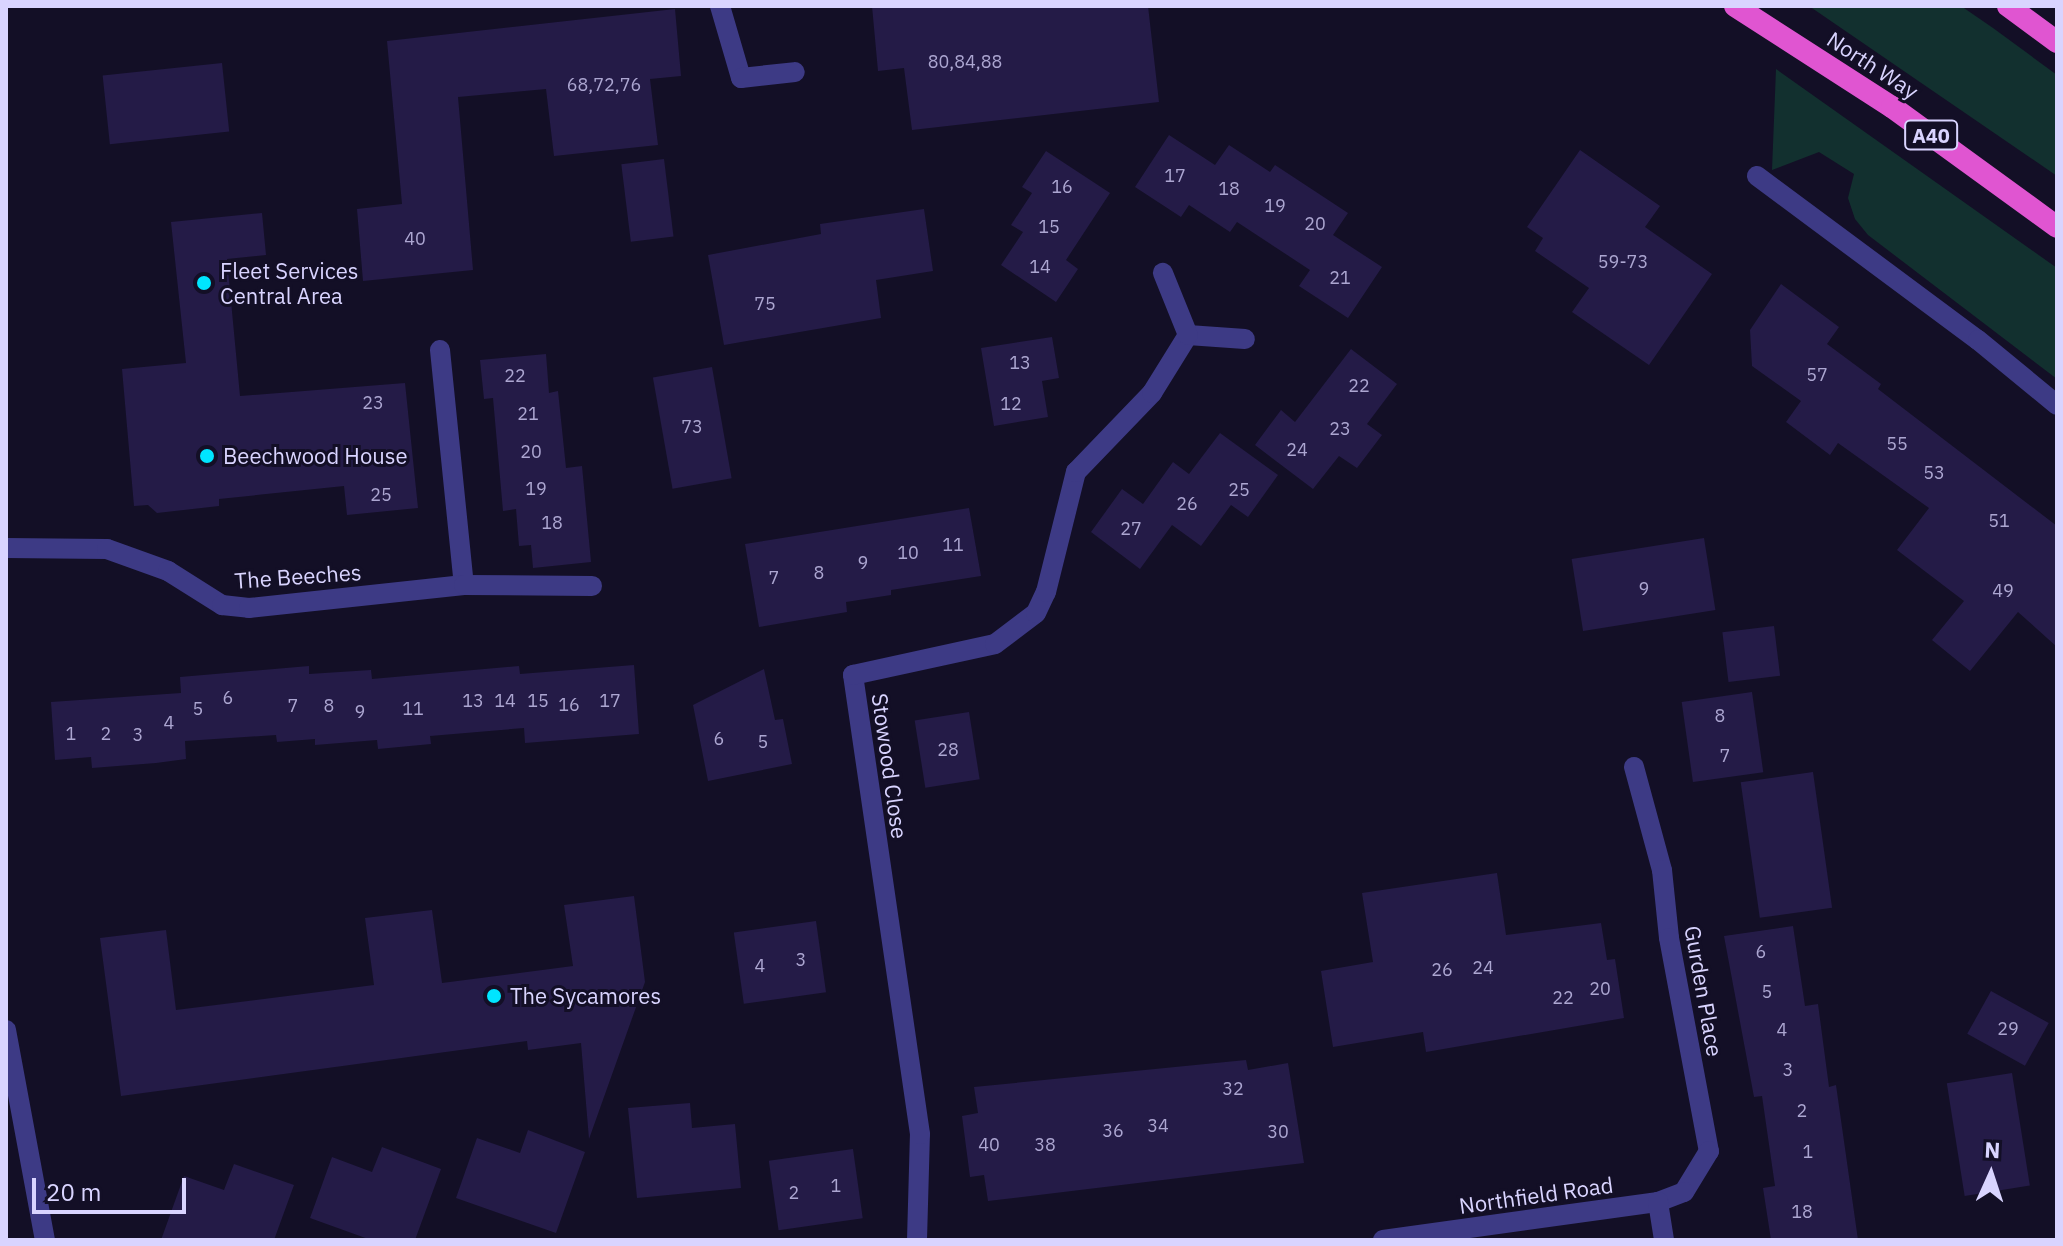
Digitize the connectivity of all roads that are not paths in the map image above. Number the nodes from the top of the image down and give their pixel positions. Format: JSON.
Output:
{"nodes":[{"id":1,"x":720,"y":6,"type":"edge"},
{"id":2,"x":1735,"y":6,"type":"edge"},
{"id":3,"x":2008,"y":6,"type":"edge"},
{"id":4,"x":2057,"y":42,"type":"edge"},
{"id":5,"x":795,"y":72,"type":"dead end"},
{"id":6,"x":1757,"y":176,"type":"dead end"},
{"id":7,"x":2057,"y":227,"type":"edge"},
{"id":8,"x":1163,"y":273,"type":"dead end"},
{"id":9,"x":1188,"y":335,"type":"junction"},
{"id":10,"x":1245,"y":339,"type":"dead end"},
{"id":11,"x":440,"y":350,"type":"dead end"},
{"id":12,"x":2057,"y":405,"type":"edge"},
{"id":13,"x":6,"y":548,"type":"edge"},
{"id":14,"x":464,"y":585,"type":"junction"},
{"id":15,"x":592,"y":586,"type":"dead end"},
{"id":16,"x":1634,"y":767,"type":"dead end"},
{"id":17,"x":6,"y":1030,"type":"edge"},
{"id":18,"x":1658,"y":1202,"type":"junction"},
{"id":19,"x":45,"y":1240,"type":"edge"},
{"id":20,"x":917,"y":1240,"type":"edge"},
{"id":21,"x":1383,"y":1240,"type":"edge"},
{"id":22,"x":1664,"y":1240,"type":"edge"}],
"edges":[{"from":1,"to":5,"type":"street"},
{"from":2,"to":7,"type":"highway","name":"North Way","number":"A40"},
{"from":3,"to":4,"type":"highway"},
{"from":6,"to":12,"type":"street"},
{"from":8,"to":9,"type":"street"},
{"from":9,"to":10,"type":"street"},
{"from":9,"to":20,"type":"street","name":"Stowood Close"},
{"from":11,"to":14,"type":"street"},
{"from":13,"to":14,"type":"street","name":"The Beeches"},
{"from":14,"to":15,"type":"street","name":"The Beeches"},
{"from":16,"to":18,"type":"street","name":"Gurden Place"},
{"from":17,"to":19,"type":"street"},
{"from":18,"to":21,"type":"street","name":"Northfield Road"},
{"from":18,"to":22,"type":"street"}]}
